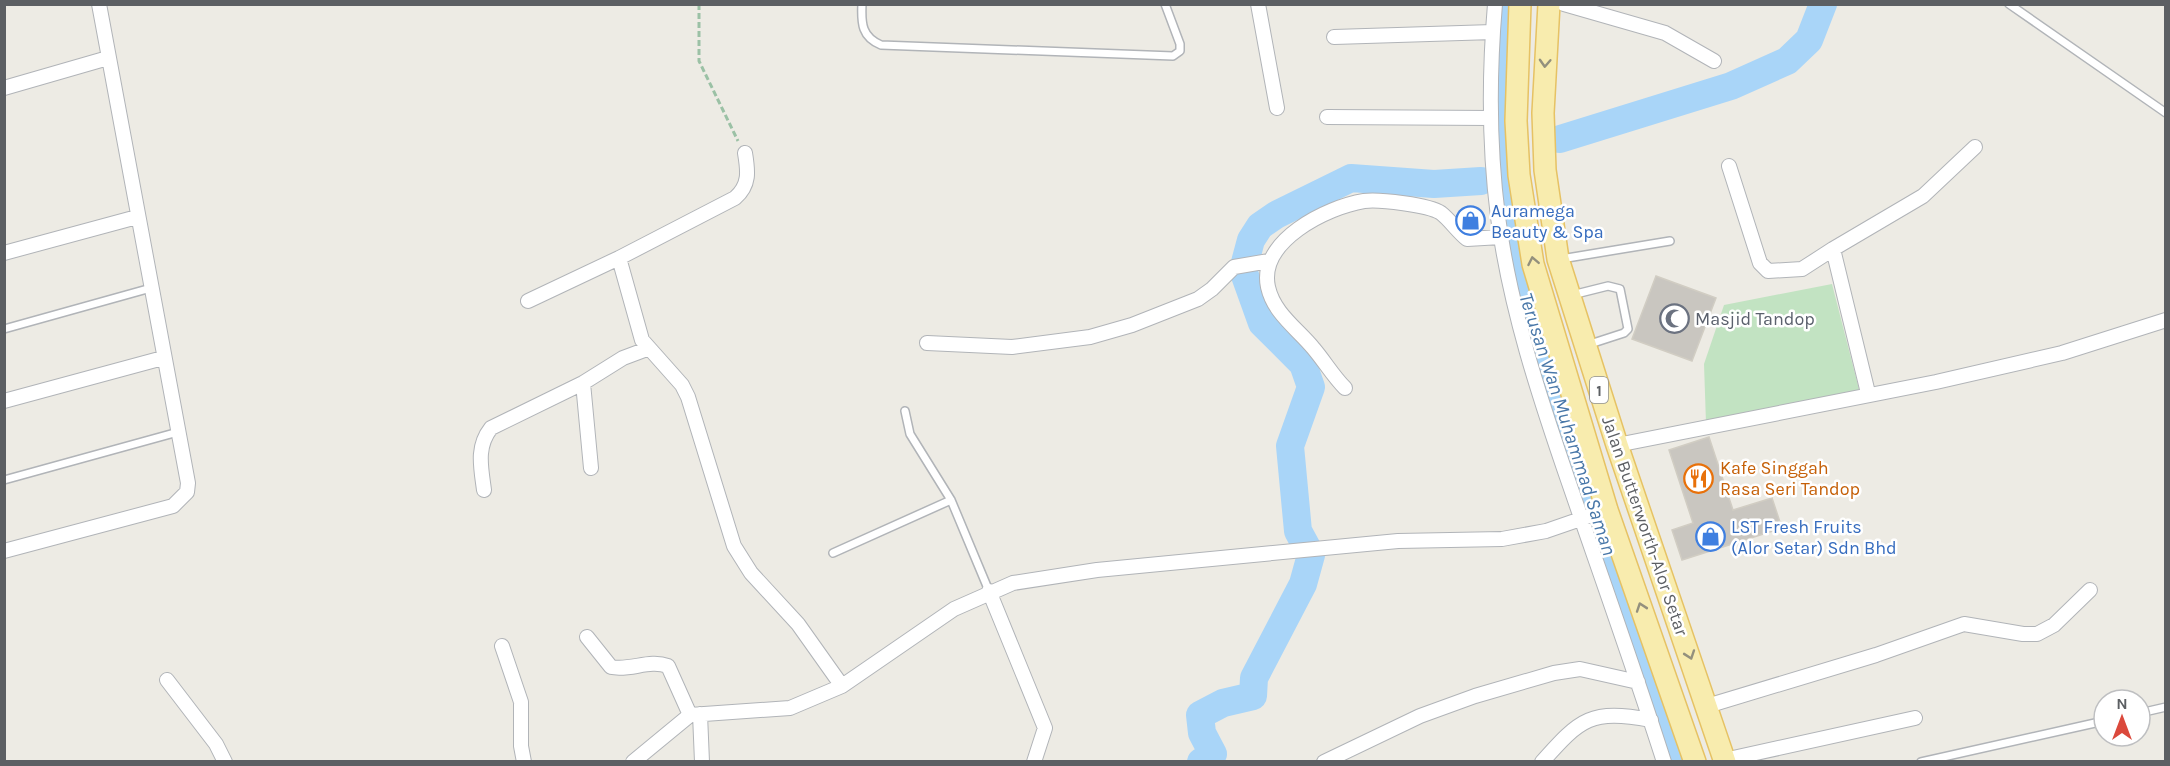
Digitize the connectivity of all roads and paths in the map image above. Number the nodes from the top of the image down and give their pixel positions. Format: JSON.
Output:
{"nodes":[{"id":1,"x":99,"y":4,"type":"edge"},
{"id":2,"x":699,"y":4,"type":"edge"},
{"id":3,"x":862,"y":4,"type":"edge"},
{"id":4,"x":1166,"y":4,"type":"edge"},
{"id":5,"x":1258,"y":4,"type":"edge"},
{"id":6,"x":1495,"y":4,"type":"edge"},
{"id":7,"x":1520,"y":4,"type":"edge"},
{"id":8,"x":1549,"y":4,"type":"edge"},
{"id":9,"x":1564,"y":4,"type":"edge"},
{"id":10,"x":2009,"y":4,"type":"edge"},
{"id":11,"x":1493,"y":32,"type":"junction"},
{"id":12,"x":1334,"y":37,"type":"dead end"},
{"id":13,"x":108,"y":58,"type":"junction"},
{"id":14,"x":1714,"y":61,"type":"dead end"},
{"id":15,"x":4,"y":88,"type":"edge"},
{"id":16,"x":1277,"y":108,"type":"dead end"},
{"id":17,"x":2166,"y":113,"type":"edge"},
{"id":18,"x":1327,"y":117,"type":"dead end"},
{"id":19,"x":1491,"y":118,"type":"junction"},
{"id":20,"x":1975,"y":147,"type":"dead end"},
{"id":21,"x":745,"y":153,"type":"joint"},
{"id":22,"x":1729,"y":166,"type":"dead end"},
{"id":23,"x":137,"y":217,"type":"junction"},
{"id":24,"x":1501,"y":237,"type":"junction"},
{"id":25,"x":1670,"y":241,"type":"dead end"},
{"id":26,"x":1833,"y":249,"type":"junction"},
{"id":27,"x":4,"y":252,"type":"edge"},
{"id":28,"x":619,"y":258,"type":"junction"},
{"id":29,"x":1558,"y":260,"type":"junction"},
{"id":30,"x":1267,"y":261,"type":"junction"},
{"id":31,"x":150,"y":288,"type":"junction"},
{"id":32,"x":1570,"y":296,"type":"junction"},
{"id":33,"x":528,"y":301,"type":"dead end"},
{"id":34,"x":2166,"y":320,"type":"edge"},
{"id":35,"x":4,"y":329,"type":"edge"},
{"id":36,"x":927,"y":343,"type":"dead end"},
{"id":37,"x":1584,"y":345,"type":"junction"},
{"id":38,"x":647,"y":349,"type":"junction"},
{"id":39,"x":163,"y":358,"type":"junction"},
{"id":40,"x":583,"y":382,"type":"junction"},
{"id":41,"x":1345,"y":388,"type":"dead end"},
{"id":42,"x":1868,"y":393,"type":"junction"},
{"id":43,"x":4,"y":401,"type":"edge"},
{"id":44,"x":905,"y":411,"type":"dead end"},
{"id":45,"x":178,"y":432,"type":"junction"},
{"id":46,"x":1617,"y":445,"type":"junction"},
{"id":47,"x":591,"y":468,"type":"dead end"},
{"id":48,"x":4,"y":480,"type":"edge"},
{"id":49,"x":484,"y":490,"type":"dead end"},
{"id":50,"x":951,"y":501,"type":"junction"},
{"id":51,"x":1607,"y":510,"type":"junction"},
{"id":52,"x":1581,"y":519,"type":"junction"},
{"id":53,"x":4,"y":551,"type":"edge"},
{"id":54,"x":833,"y":553,"type":"dead end"},
{"id":55,"x":2090,"y":590,"type":"dead end"},
{"id":56,"x":989,"y":591,"type":"junction"},
{"id":57,"x":587,"y":637,"type":"dead end"},
{"id":58,"x":502,"y":646,"type":"dead end"},
{"id":59,"x":167,"y":680,"type":"dead end"},
{"id":60,"x":1638,"y":682,"type":"junction"},
{"id":61,"x":842,"y":686,"type":"junction"},
{"id":62,"x":1707,"y":706,"type":"junction"},
{"id":63,"x":695,"y":714,"type":"junction"},
{"id":64,"x":1915,"y":718,"type":"dead end"},
{"id":65,"x":1651,"y":720,"type":"junction"},
{"id":66,"x":2092,"y":724,"type":"edge"},
{"id":67,"x":1725,"y":761,"type":"edge"},
{"id":68,"x":225,"y":762,"type":"edge"},
{"id":69,"x":524,"y":762,"type":"edge"},
{"id":70,"x":633,"y":762,"type":"edge"},
{"id":71,"x":702,"y":762,"type":"edge"},
{"id":72,"x":1034,"y":762,"type":"edge"},
{"id":73,"x":1324,"y":762,"type":"edge"},
{"id":74,"x":1542,"y":762,"type":"edge"},
{"id":75,"x":1664,"y":762,"type":"edge"},
{"id":76,"x":1695,"y":762,"type":"edge"},
{"id":77,"x":1921,"y":762,"type":"edge"}],
"edges":[{"from":1,"to":13,"type":"street"},
{"from":2,"to":21,"type":"path"},
{"from":3,"to":4,"type":"lane"},
{"from":5,"to":16,"type":"street"},
{"from":6,"to":11,"type":"street"},
{"from":51,"to":7,"type":"main road","name":"Jalan Butterworth-Alor Setar","number":"1","one_way":true},
{"from":8,"to":29,"type":"main road","name":"Jalan Butterworth-Alor Setar","number":"1","one_way":true},
{"from":9,"to":14,"type":"street"},
{"from":10,"to":17,"type":"lane"},
{"from":11,"to":12,"type":"street"},
{"from":11,"to":19,"type":"street"},
{"from":13,"to":15,"type":"street"},
{"from":13,"to":23,"type":"street"},
{"from":18,"to":19,"type":"street"},
{"from":19,"to":24,"type":"street"},
{"from":20,"to":26,"type":"street"},
{"from":21,"to":28,"type":"street"},
{"from":22,"to":26,"type":"street"},
{"from":23,"to":27,"type":"street"},
{"from":23,"to":31,"type":"street"},
{"from":24,"to":30,"type":"street"},
{"from":24,"to":52,"type":"street"},
{"from":25,"to":29,"type":"lane"},
{"from":26,"to":42,"type":"street"},
{"from":28,"to":33,"type":"street"},
{"from":28,"to":38,"type":"street"},
{"from":29,"to":32,"type":"main road","name":"Jalan Butterworth-Alor Setar","number":"1"},
{"from":30,"to":36,"type":"street"},
{"from":30,"to":41,"type":"street"},
{"from":31,"to":35,"type":"lane"},
{"from":31,"to":39,"type":"street"},
{"from":32,"to":37,"type":"main road","name":"Jalan Butterworth-Alor Setar","number":"1"},
{"from":32,"to":37,"type":"lane"},
{"from":34,"to":42,"type":"street"},
{"from":37,"to":46,"type":"main road","name":"Jalan Butterworth-Alor Setar","number":"1"},
{"from":38,"to":40,"type":"street"},
{"from":38,"to":61,"type":"street"},
{"from":39,"to":43,"type":"street"},
{"from":39,"to":45,"type":"street"},
{"from":40,"to":47,"type":"street"},
{"from":40,"to":49,"type":"street"},
{"from":42,"to":46,"type":"street"},
{"from":44,"to":50,"type":"lane"},
{"from":45,"to":48,"type":"lane"},
{"from":45,"to":53,"type":"street"},
{"from":46,"to":62,"type":"main road","name":"Jalan Butterworth-Alor Setar","number":"1","one_way":true},
{"from":50,"to":54,"type":"lane"},
{"from":50,"to":56,"type":"lane"},
{"from":51,"to":52,"type":"street"},
{"from":76,"to":51,"type":"main road","name":"Jalan Butterworth-Alor Setar","number":"1","one_way":true},
{"from":52,"to":56,"type":"street"},
{"from":52,"to":60,"type":"street"},
{"from":55,"to":62,"type":"street"},
{"from":56,"to":61,"type":"street"},
{"from":56,"to":72,"type":"street"},
{"from":57,"to":63,"type":"street"},
{"from":58,"to":69,"type":"street"},
{"from":59,"to":68,"type":"street"},
{"from":60,"to":65,"type":"street"},
{"from":60,"to":73,"type":"street"},
{"from":61,"to":63,"type":"street"},
{"from":62,"to":67,"type":"main road","name":"Jalan Butterworth-Alor Setar","number":"1"},
{"from":63,"to":70,"type":"street"},
{"from":63,"to":71,"type":"street"},
{"from":64,"to":67,"type":"street"},
{"from":65,"to":74,"type":"street"},
{"from":65,"to":75,"type":"street"},
{"from":66,"to":77,"type":"lane"}]}
